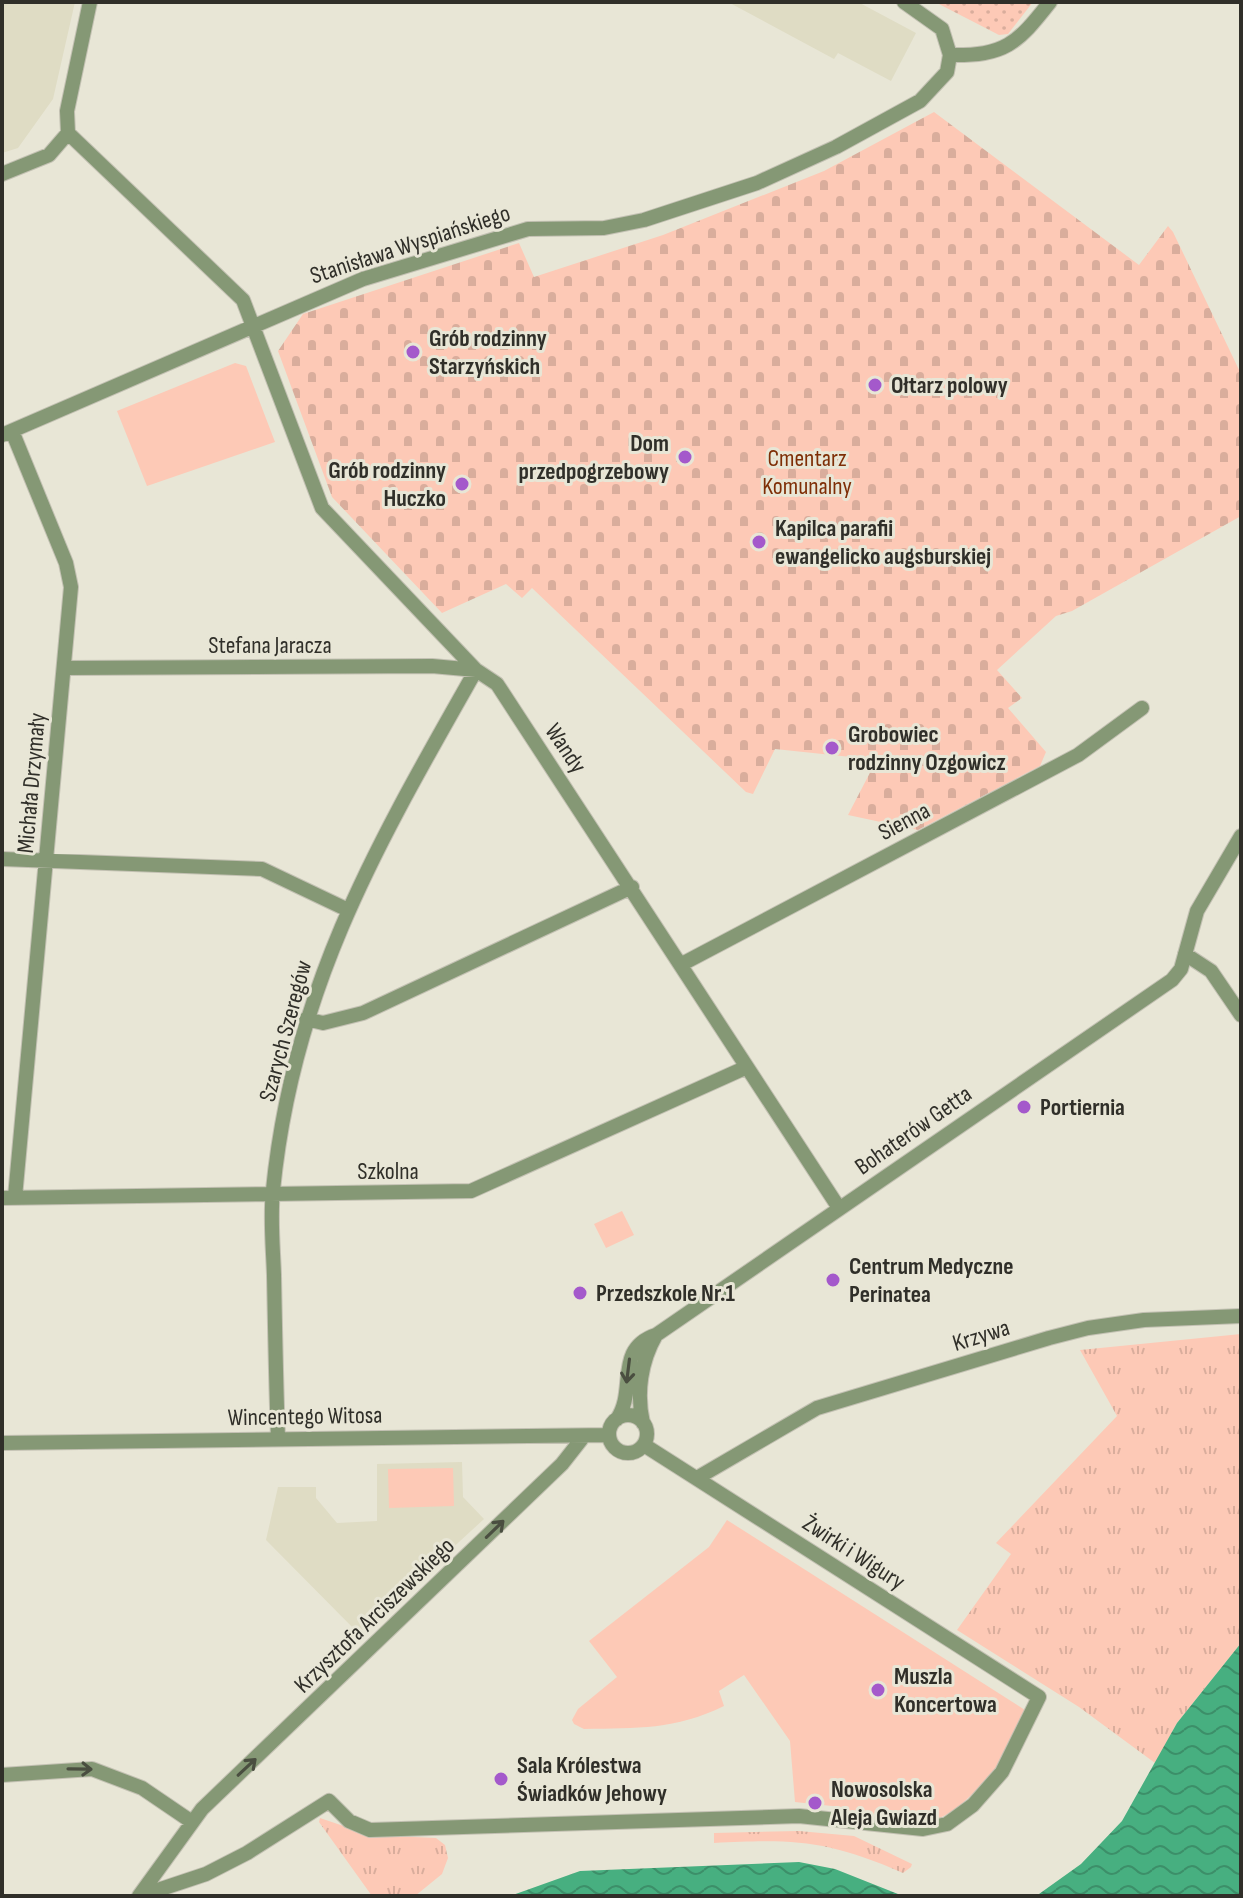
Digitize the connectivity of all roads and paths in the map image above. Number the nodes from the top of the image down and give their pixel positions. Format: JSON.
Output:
{"nodes":[{"id":1,"x":90,"y":2,"type":"edge"},
{"id":2,"x":904,"y":2,"type":"edge"},
{"id":3,"x":1050,"y":2,"type":"edge"},
{"id":4,"x":950,"y":55,"type":"junction"},
{"id":5,"x":68,"y":133,"type":"junction"},
{"id":6,"x":2,"y":174,"type":"edge"},
{"id":7,"x":255,"y":326,"type":"junction"},
{"id":8,"x":7,"y":433,"type":"edge"},
{"id":9,"x":64,"y":668,"type":"junction"},
{"id":10,"x":476,"y":670,"type":"junction"},
{"id":11,"x":1142,"y":708,"type":"dead end"},
{"id":12,"x":1241,"y":836,"type":"edge"},
{"id":13,"x":2,"y":859,"type":"edge"},
{"id":14,"x":46,"y":860,"type":"junction"},
{"id":15,"x":632,"y":887,"type":"junction"},
{"id":16,"x":346,"y":909,"type":"junction"},
{"id":17,"x":1185,"y":954,"type":"junction"},
{"id":18,"x":682,"y":964,"type":"junction"},
{"id":19,"x":1241,"y":1015,"type":"edge"},
{"id":20,"x":306,"y":1019,"type":"junction"},
{"id":21,"x":747,"y":1067,"type":"junction"},
{"id":22,"x":272,"y":1194,"type":"junction"},
{"id":23,"x":9,"y":1198,"type":"edge"},
{"id":24,"x":839,"y":1208,"type":"junction"},
{"id":25,"x":1241,"y":1316,"type":"edge"},
{"id":26,"x":656,"y":1335,"type":"junction"},
{"id":27,"x":617,"y":1419,"type":"junction"},
{"id":28,"x":643,"y":1423,"type":"junction"},
{"id":29,"x":609,"y":1435,"type":"junction"},
{"id":30,"x":584,"y":1436,"type":"junction"},
{"id":31,"x":278,"y":1438,"type":"junction"},
{"id":32,"x":2,"y":1443,"type":"edge"},
{"id":33,"x":644,"y":1445,"type":"junction"},
{"id":34,"x":697,"y":1478,"type":"junction"},
{"id":35,"x":2,"y":1775,"type":"edge"},
{"id":36,"x":192,"y":1822,"type":"junction"},
{"id":37,"x":140,"y":1896,"type":"edge"}],
"edges":[{"from":1,"to":5,"type":"street"},
{"from":2,"to":4,"type":"street"},
{"from":3,"to":4,"type":"street"},
{"from":4,"to":7,"type":"street","name":"Stanisława Wyspiańskiego"},
{"from":5,"to":6,"type":"street"},
{"from":5,"to":7,"type":"street","name":"Wandy"},
{"from":7,"to":8,"type":"street","name":"Stanisława Wyspiańskiego"},
{"from":7,"to":10,"type":"street","name":"Wandy"},
{"from":8,"to":9,"type":"street","name":"Michała Drzymały"},
{"from":9,"to":10,"type":"street","name":"Stefana Jaracza"},
{"from":9,"to":14,"type":"street","name":"Michała Drzymały"},
{"from":10,"to":15,"type":"street","name":"Wandy"},
{"from":10,"to":16,"type":"street","name":"Szarych Szeregów"},
{"from":11,"to":18,"type":"street","name":"Sienna"},
{"from":12,"to":17,"type":"street","name":"Bohaterów Getta"},
{"from":13,"to":14,"type":"street"},
{"from":14,"to":16,"type":"street"},
{"from":14,"to":23,"type":"street","name":"Michała Drzymały"},
{"from":15,"to":18,"type":"street","name":"Wandy"},
{"from":15,"to":20,"type":"street"},
{"from":16,"to":20,"type":"street","name":"Szarych Szeregów"},
{"from":17,"to":19,"type":"street"},
{"from":17,"to":24,"type":"street","name":"Bohaterów Getta"},
{"from":18,"to":21,"type":"street","name":"Wandy"},
{"from":20,"to":22,"type":"street","name":"Szarych Szeregów"},
{"from":21,"to":22,"type":"street","name":"Szkolna"},
{"from":21,"to":24,"type":"street","name":"Wandy"},
{"from":22,"to":23,"type":"street","name":"Szkolna"},
{"from":22,"to":31,"type":"street","name":"Szarych Szeregów"},
{"from":24,"to":26,"type":"street","name":"Bohaterów Getta"},
{"from":25,"to":34,"type":"street","name":"Krzywa"},
{"from":26,"to":27,"type":"street","name":"Bohaterów Getta","one_way":true},
{"from":26,"to":28,"type":"street"},
{"from":27,"to":28,"type":"street"},
{"from":27,"to":29,"type":"street"},
{"from":28,"to":33,"type":"street"},
{"from":29,"to":30,"type":"street","name":"Wincentego Witosa"},
{"from":29,"to":33,"type":"street"},
{"from":30,"to":31,"type":"street","name":"Wincentego Witosa"},
{"from":36,"to":30,"type":"street","name":"Krzysztofa Arciszewskiego","one_way":true},
{"from":31,"to":32,"type":"street","name":"Wincentego Witosa"},
{"from":33,"to":34,"type":"street","name":"Żwirki i Wigury"},
{"from":34,"to":37,"type":"street","name":"Żwirki i Wigury"},
{"from":35,"to":36,"type":"street","one_way":true},
{"from":36,"to":37,"type":"street","name":"Krzysztofa Arciszewskiego"}]}
